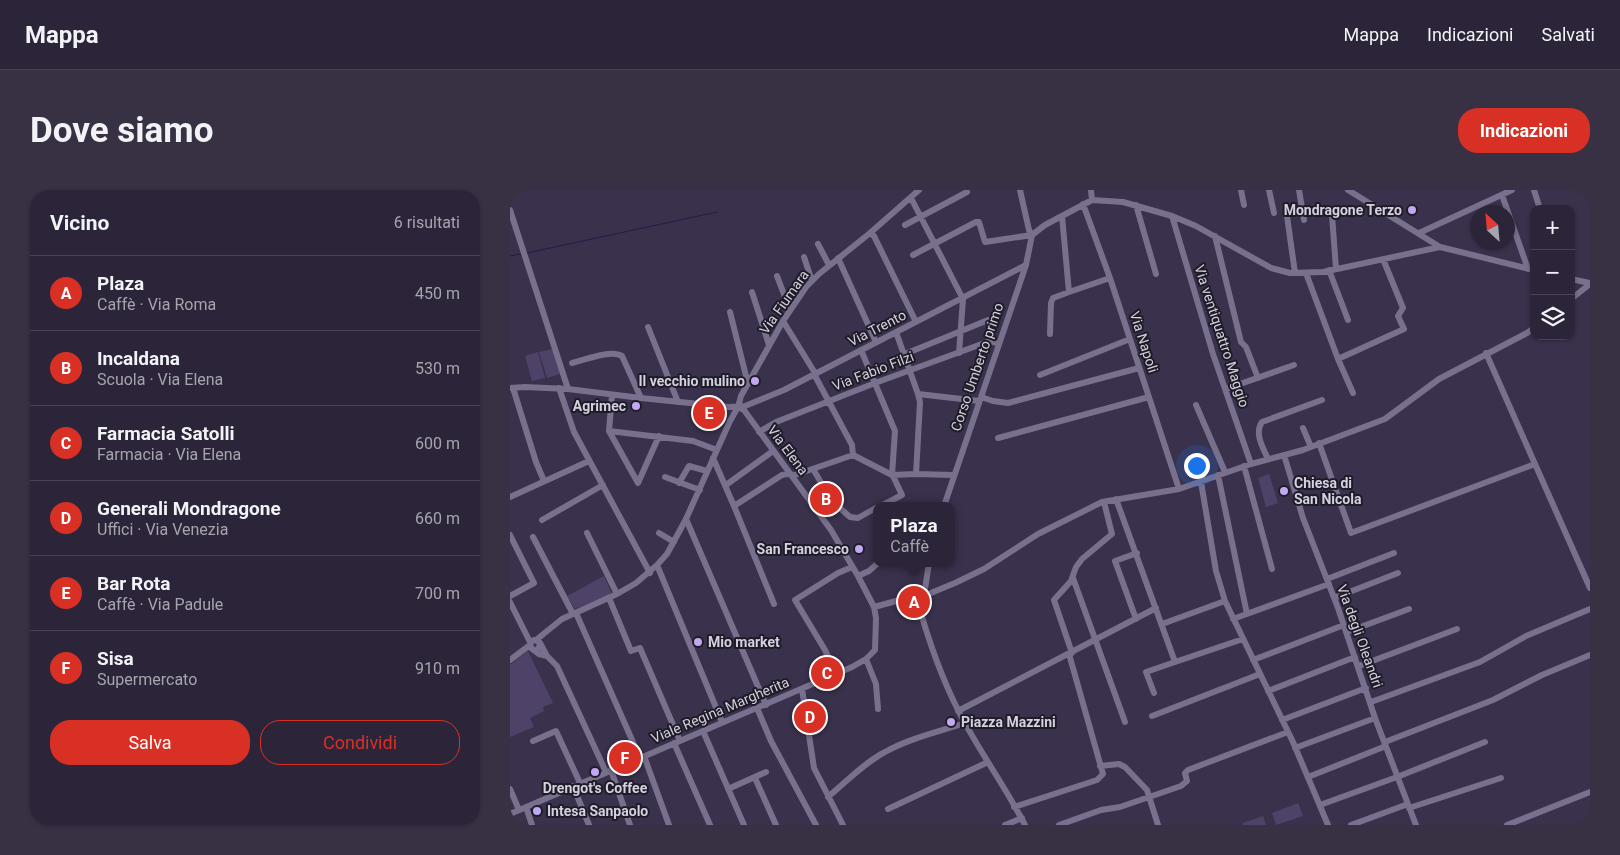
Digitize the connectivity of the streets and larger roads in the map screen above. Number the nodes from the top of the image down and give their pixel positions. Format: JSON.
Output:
{"nodes":[{"id":1,"x":919,"y":190,"type":"edge"},
{"id":2,"x":1020,"y":190,"type":"edge"},
{"id":3,"x":1091,"y":190,"type":"edge"},
{"id":4,"x":1241,"y":190,"type":"edge"},
{"id":5,"x":1269,"y":190,"type":"edge"},
{"id":6,"x":1299,"y":190,"type":"edge"},
{"id":7,"x":1348,"y":190,"type":"edge"},
{"id":8,"x":1534,"y":190,"type":"edge"},
{"id":9,"x":967,"y":192,"type":"dead end"},
{"id":10,"x":1507,"y":192,"type":"edge"},
{"id":11,"x":911,"y":198,"type":"junction"},
{"id":12,"x":1092,"y":200,"type":"junction"},
{"id":13,"x":1083,"y":204,"type":"junction"},
{"id":14,"x":1136,"y":205,"type":"junction"},
{"id":15,"x":1244,"y":205,"type":"dead end"},
{"id":16,"x":1539,"y":205,"type":"edge"},
{"id":17,"x":510,"y":210,"type":"edge"},
{"id":18,"x":1274,"y":213,"type":"dead end"},
{"id":19,"x":1332,"y":215,"type":"dead end"},
{"id":20,"x":1062,"y":216,"type":"junction"},
{"id":21,"x":1172,"y":216,"type":"junction"},
{"id":22,"x":1287,"y":216,"type":"dead end"},
{"id":23,"x":921,"y":217,"type":"junction"},
{"id":24,"x":1304,"y":220,"type":"dead end"},
{"id":25,"x":905,"y":225,"type":"dead end"},
{"id":26,"x":870,"y":233,"type":"junction"},
{"id":27,"x":1419,"y":233,"type":"junction"},
{"id":28,"x":1032,"y":235,"type":"junction"},
{"id":29,"x":1214,"y":236,"type":"junction"},
{"id":30,"x":934,"y":243,"type":"junction"},
{"id":31,"x":818,"y":244,"type":"dead end"},
{"id":32,"x":1440,"y":247,"type":"junction"},
{"id":33,"x":913,"y":255,"type":"dead end"},
{"id":34,"x":804,"y":257,"type":"dead end"},
{"id":35,"x":838,"y":258,"type":"junction"},
{"id":36,"x":1383,"y":259,"type":"junction"},
{"id":37,"x":830,"y":265,"type":"junction"},
{"id":38,"x":1026,"y":265,"type":"junction"},
{"id":39,"x":1530,"y":266,"type":"edge"},
{"id":40,"x":1530,"y":269,"type":"edge"},
{"id":41,"x":1333,"y":270,"type":"junction"},
{"id":42,"x":1295,"y":273,"type":"junction"},
{"id":43,"x":1306,"y":273,"type":"junction"},
{"id":44,"x":1156,"y":274,"type":"dead end"},
{"id":45,"x":777,"y":276,"type":"dead end"},
{"id":46,"x":1110,"y":278,"type":"junction"},
{"id":47,"x":812,"y":280,"type":"junction"},
{"id":48,"x":1575,"y":280,"type":"edge"},
{"id":49,"x":1590,"y":284,"type":"edge"},
{"id":50,"x":752,"y":292,"type":"dead end"},
{"id":51,"x":1069,"y":292,"type":"junction"},
{"id":52,"x":1575,"y":296,"type":"edge"},
{"id":53,"x":963,"y":299,"type":"junction"},
{"id":54,"x":790,"y":310,"type":"junction"},
{"id":55,"x":730,"y":312,"type":"dead end"},
{"id":56,"x":988,"y":320,"type":"dead end"},
{"id":57,"x":1348,"y":320,"type":"dead end"},
{"id":58,"x":783,"y":321,"type":"junction"},
{"id":59,"x":916,"y":322,"type":"junction"},
{"id":60,"x":648,"y":327,"type":"dead end"},
{"id":61,"x":960,"y":331,"type":"junction"},
{"id":62,"x":1530,"y":331,"type":"edge"},
{"id":63,"x":896,"y":332,"type":"junction"},
{"id":64,"x":1050,"y":334,"type":"dead end"},
{"id":65,"x":1130,"y":339,"type":"junction"},
{"id":66,"x":876,"y":342,"type":"junction"},
{"id":67,"x":999,"y":344,"type":"junction"},
{"id":68,"x":769,"y":345,"type":"junction"},
{"id":69,"x":861,"y":350,"type":"junction"},
{"id":70,"x":960,"y":353,"type":"junction"},
{"id":71,"x":905,"y":354,"type":"junction"},
{"id":72,"x":1486,"y":354,"type":"junction"},
{"id":73,"x":1338,"y":359,"type":"junction"},
{"id":74,"x":572,"y":364,"type":"dead end"},
{"id":75,"x":1294,"y":365,"type":"dead end"},
{"id":76,"x":1139,"y":368,"type":"junction"},
{"id":77,"x":910,"y":370,"type":"junction"},
{"id":78,"x":815,"y":374,"type":"junction"},
{"id":79,"x":1040,"y":375,"type":"dead end"},
{"id":80,"x":1258,"y":378,"type":"junction"},
{"id":81,"x":875,"y":383,"type":"junction"},
{"id":82,"x":748,"y":384,"type":"junction"},
{"id":83,"x":511,"y":388,"type":"edge"},
{"id":84,"x":559,"y":388,"type":"junction"},
{"id":85,"x":568,"y":389,"type":"junction"},
{"id":86,"x":1226,"y":389,"type":"junction"},
{"id":87,"x":1353,"y":393,"type":"dead end"},
{"id":88,"x":918,"y":394,"type":"junction"},
{"id":89,"x":612,"y":395,"type":"junction"},
{"id":90,"x":1149,"y":397,"type":"junction"},
{"id":91,"x":640,"y":398,"type":"junction"},
{"id":92,"x":980,"y":399,"type":"junction"},
{"id":93,"x":1322,"y":400,"type":"dead end"},
{"id":94,"x":678,"y":402,"type":"junction"},
{"id":95,"x":829,"y":402,"type":"junction"},
{"id":96,"x":1196,"y":405,"type":"dead end"},
{"id":97,"x":738,"y":407,"type":"junction"},
{"id":98,"x":1302,"y":428,"type":"dead end"},
{"id":99,"x":609,"y":431,"type":"junction"},
{"id":100,"x":759,"y":432,"type":"junction"},
{"id":101,"x":660,"y":436,"type":"junction"},
{"id":102,"x":998,"y":438,"type":"dead end"},
{"id":103,"x":1319,"y":444,"type":"junction"},
{"id":104,"x":1311,"y":447,"type":"junction"},
{"id":105,"x":717,"y":450,"type":"junction"},
{"id":106,"x":773,"y":451,"type":"junction"},
{"id":107,"x":1284,"y":454,"type":"junction"},
{"id":108,"x":853,"y":456,"type":"junction"},
{"id":109,"x":713,"y":458,"type":"junction"},
{"id":110,"x":1268,"y":459,"type":"junction"},
{"id":111,"x":589,"y":460,"type":"junction"},
{"id":112,"x":1535,"y":464,"type":"junction"},
{"id":113,"x":1248,"y":465,"type":"junction"},
{"id":114,"x":813,"y":470,"type":"junction"},
{"id":115,"x":707,"y":472,"type":"junction"},
{"id":116,"x":1226,"y":472,"type":"junction"},
{"id":117,"x":791,"y":474,"type":"junction"},
{"id":118,"x":916,"y":474,"type":"junction"},
{"id":119,"x":953,"y":474,"type":"junction"},
{"id":120,"x":892,"y":475,"type":"junction"},
{"id":121,"x":1218,"y":476,"type":"junction"},
{"id":122,"x":665,"y":477,"type":"dead end"},
{"id":123,"x":544,"y":481,"type":"junction"},
{"id":124,"x":1201,"y":482,"type":"junction"},
{"id":125,"x":679,"y":483,"type":"junction"},
{"id":126,"x":603,"y":485,"type":"junction"},
{"id":127,"x":726,"y":485,"type":"junction"},
{"id":128,"x":1179,"y":489,"type":"junction"},
{"id":129,"x":700,"y":490,"type":"junction"},
{"id":130,"x":510,"y":497,"type":"edge"},
{"id":131,"x":1116,"y":499,"type":"junction"},
{"id":132,"x":889,"y":502,"type":"edge"},
{"id":133,"x":945,"y":502,"type":"edge"},
{"id":134,"x":1104,"y":502,"type":"junction"},
{"id":135,"x":734,"y":506,"type":"junction"},
{"id":136,"x":873,"y":510,"type":"edge"},
{"id":137,"x":686,"y":519,"type":"junction"},
{"id":138,"x":542,"y":520,"type":"dead end"},
{"id":139,"x":659,"y":533,"type":"dead end"},
{"id":140,"x":587,"y":534,"type":"dead end"},
{"id":141,"x":510,"y":535,"type":"edge"},
{"id":142,"x":534,"y":537,"type":"dead end"},
{"id":143,"x":674,"y":542,"type":"junction"},
{"id":144,"x":1137,"y":553,"type":"junction"},
{"id":145,"x":1394,"y":553,"type":"dead end"},
{"id":146,"x":657,"y":565,"type":"junction"},
{"id":147,"x":852,"y":567,"type":"junction"},
{"id":148,"x":874,"y":567,"type":"edge"},
{"id":149,"x":929,"y":567,"type":"edge"},
{"id":150,"x":1272,"y":569,"type":"dead end"},
{"id":151,"x":650,"y":572,"type":"junction"},
{"id":152,"x":1398,"y":573,"type":"dead end"},
{"id":153,"x":858,"y":576,"type":"junction"},
{"id":154,"x":1072,"y":578,"type":"junction"},
{"id":155,"x":1328,"y":581,"type":"junction"},
{"id":156,"x":1590,"y":588,"type":"edge"},
{"id":157,"x":616,"y":594,"type":"junction"},
{"id":158,"x":510,"y":596,"type":"edge"},
{"id":159,"x":919,"y":596,"type":"junction"},
{"id":160,"x":609,"y":598,"type":"junction"},
{"id":161,"x":1334,"y":598,"type":"junction"},
{"id":162,"x":510,"y":602,"type":"edge"},
{"id":163,"x":1225,"y":602,"type":"junction"},
{"id":164,"x":774,"y":604,"type":"dead end"},
{"id":165,"x":874,"y":608,"type":"junction"},
{"id":166,"x":1156,"y":608,"type":"junction"},
{"id":167,"x":1409,"y":609,"type":"dead end"},
{"id":168,"x":1590,"y":609,"type":"edge"},
{"id":169,"x":574,"y":613,"type":"junction"},
{"id":170,"x":1247,"y":614,"type":"junction"},
{"id":171,"x":1136,"y":619,"type":"junction"},
{"id":172,"x":1233,"y":619,"type":"junction"},
{"id":173,"x":1162,"y":624,"type":"junction"},
{"id":174,"x":1346,"y":629,"type":"junction"},
{"id":175,"x":1457,"y":629,"type":"dead end"},
{"id":176,"x":1243,"y":639,"type":"junction"},
{"id":177,"x":1095,"y":640,"type":"junction"},
{"id":178,"x":533,"y":644,"type":"junction"},
{"id":179,"x":1070,"y":654,"type":"junction"},
{"id":180,"x":1590,"y":655,"type":"edge"},
{"id":181,"x":1355,"y":657,"type":"junction"},
{"id":182,"x":866,"y":659,"type":"junction"},
{"id":183,"x":510,"y":660,"type":"edge"},
{"id":184,"x":1253,"y":660,"type":"junction"},
{"id":185,"x":1175,"y":662,"type":"junction"},
{"id":186,"x":1359,"y":666,"type":"junction"},
{"id":187,"x":836,"y":674,"type":"junction"},
{"id":188,"x":1260,"y":674,"type":"junction"},
{"id":189,"x":1366,"y":688,"type":"junction"},
{"id":190,"x":802,"y":689,"type":"junction"},
{"id":191,"x":1268,"y":691,"type":"junction"},
{"id":192,"x":1154,"y":693,"type":"dead end"},
{"id":193,"x":1371,"y":702,"type":"junction"},
{"id":194,"x":766,"y":705,"type":"junction"},
{"id":195,"x":757,"y":708,"type":"junction"},
{"id":196,"x":878,"y":709,"type":"dead end"},
{"id":197,"x":958,"y":712,"type":"junction"},
{"id":198,"x":1152,"y":716,"type":"dead end"},
{"id":199,"x":1376,"y":718,"type":"junction"},
{"id":200,"x":1282,"y":720,"type":"junction"},
{"id":201,"x":722,"y":722,"type":"junction"},
{"id":202,"x":1126,"y":722,"type":"dead end"},
{"id":203,"x":965,"y":723,"type":"junction"},
{"id":204,"x":703,"y":731,"type":"junction"},
{"id":205,"x":1288,"y":732,"type":"junction"},
{"id":206,"x":533,"y":741,"type":"dead end"},
{"id":207,"x":677,"y":742,"type":"junction"},
{"id":208,"x":1484,"y":742,"type":"dead end"},
{"id":209,"x":1386,"y":744,"type":"junction"},
{"id":210,"x":1295,"y":748,"type":"junction"},
{"id":211,"x":642,"y":757,"type":"junction"},
{"id":212,"x":988,"y":762,"type":"junction"},
{"id":213,"x":1100,"y":766,"type":"junction"},
{"id":214,"x":609,"y":771,"type":"junction"},
{"id":215,"x":766,"y":772,"type":"dead end"},
{"id":216,"x":1308,"y":777,"type":"junction"},
{"id":217,"x":1397,"y":777,"type":"junction"},
{"id":218,"x":755,"y":778,"type":"junction"},
{"id":219,"x":1501,"y":778,"type":"dead end"},
{"id":220,"x":580,"y":783,"type":"junction"},
{"id":221,"x":573,"y":786,"type":"junction"},
{"id":222,"x":510,"y":789,"type":"edge"},
{"id":223,"x":728,"y":789,"type":"junction"},
{"id":224,"x":1590,"y":792,"type":"edge"},
{"id":225,"x":828,"y":797,"type":"junction"},
{"id":226,"x":1149,"y":797,"type":"junction"},
{"id":227,"x":1320,"y":806,"type":"junction"},
{"id":228,"x":1408,"y":806,"type":"junction"},
{"id":229,"x":526,"y":807,"type":"junction"},
{"id":230,"x":1014,"y":807,"type":"junction"},
{"id":231,"x":888,"y":808,"type":"dead end"},
{"id":232,"x":519,"y":810,"type":"junction"},
{"id":233,"x":510,"y":814,"type":"edge"},
{"id":234,"x":1022,"y":818,"type":"junction"},
{"id":235,"x":532,"y":825,"type":"edge"},
{"id":236,"x":589,"y":825,"type":"edge"},
{"id":237,"x":630,"y":825,"type":"edge"},
{"id":238,"x":669,"y":825,"type":"edge"},
{"id":239,"x":710,"y":825,"type":"edge"},
{"id":240,"x":744,"y":825,"type":"edge"},
{"id":241,"x":776,"y":825,"type":"edge"},
{"id":242,"x":816,"y":825,"type":"edge"},
{"id":243,"x":843,"y":825,"type":"edge"},
{"id":244,"x":1005,"y":825,"type":"edge"},
{"id":245,"x":1025,"y":825,"type":"edge"},
{"id":246,"x":1059,"y":825,"type":"edge"},
{"id":247,"x":1158,"y":825,"type":"edge"},
{"id":248,"x":1328,"y":825,"type":"edge"},
{"id":249,"x":1351,"y":825,"type":"edge"},
{"id":250,"x":1416,"y":825,"type":"edge"},
{"id":251,"x":1507,"y":825,"type":"edge"}],
"edges":[{"from":1,"to":11,"type":"street","name":"Via Fiumara"},
{"from":2,"to":28,"type":"street"},
{"from":3,"to":12,"type":"street"},
{"from":4,"to":15,"type":"street"},
{"from":5,"to":18,"type":"street"},
{"from":6,"to":24,"type":"street"},
{"from":7,"to":27,"type":"street"},
{"from":8,"to":16,"type":"street"},
{"from":9,"to":23,"type":"street"},
{"from":10,"to":27,"type":"street"},
{"from":10,"to":39,"type":"street"},
{"from":11,"to":23,"type":"street"},
{"from":11,"to":26,"type":"street","name":"Via Fiumara"},
{"from":12,"to":13,"type":"street"},
{"from":12,"to":14,"type":"street"},
{"from":13,"to":20,"type":"street"},
{"from":13,"to":46,"type":"street","name":"Via Napoli"},
{"from":14,"to":21,"type":"street"},
{"from":14,"to":44,"type":"street"},
{"from":17,"to":85,"type":"street"},
{"from":19,"to":41,"type":"street"},
{"from":20,"to":28,"type":"street"},
{"from":20,"to":51,"type":"street"},
{"from":21,"to":29,"type":"street"},
{"from":21,"to":86,"type":"street","name":"Via ventiquattro Maggio"},
{"from":22,"to":42,"type":"street"},
{"from":23,"to":25,"type":"street"},
{"from":23,"to":30,"type":"street"},
{"from":26,"to":35,"type":"street","name":"Via Fiumara"},
{"from":26,"to":59,"type":"street"},
{"from":27,"to":32,"type":"street"},
{"from":28,"to":30,"type":"street"},
{"from":28,"to":38,"type":"street","name":"Corso Umberto primo"},
{"from":29,"to":42,"type":"street"},
{"from":29,"to":80,"type":"street"},
{"from":30,"to":33,"type":"street"},
{"from":30,"to":53,"type":"street"},
{"from":31,"to":37,"type":"street"},
{"from":32,"to":36,"type":"street"},
{"from":32,"to":40,"type":"street"},
{"from":34,"to":47,"type":"street"},
{"from":35,"to":37,"type":"street","name":"Via Fiumara"},
{"from":35,"to":66,"type":"street"},
{"from":36,"to":41,"type":"street"},
{"from":36,"to":73,"type":"street"},
{"from":37,"to":47,"type":"street","name":"Via Fiumara"},
{"from":38,"to":53,"type":"street","name":"Via Trento"},
{"from":38,"to":67,"type":"street","name":"Corso Umberto primo"},
{"from":41,"to":43,"type":"street"},
{"from":41,"to":57,"type":"street"},
{"from":42,"to":43,"type":"street"},
{"from":43,"to":73,"type":"street"},
{"from":45,"to":54,"type":"street"},
{"from":46,"to":51,"type":"street"},
{"from":46,"to":65,"type":"street","name":"Via Napoli"},
{"from":47,"to":54,"type":"street","name":"Via Fiumara"},
{"from":48,"to":49,"type":"street"},
{"from":49,"to":52,"type":"street"},
{"from":50,"to":68,"type":"street"},
{"from":51,"to":64,"type":"street"},
{"from":53,"to":59,"type":"street","name":"Via Trento"},
{"from":53,"to":61,"type":"street"},
{"from":54,"to":58,"type":"street","name":"Via Fiumara"},
{"from":55,"to":82,"type":"street"},
{"from":56,"to":61,"type":"street"},
{"from":58,"to":68,"type":"street","name":"Via Fiumara"},
{"from":58,"to":78,"type":"street"},
{"from":59,"to":63,"type":"street","name":"Via Trento"},
{"from":60,"to":94,"type":"street"},
{"from":61,"to":70,"type":"street"},
{"from":61,"to":71,"type":"street"},
{"from":62,"to":72,"type":"street"},
{"from":63,"to":66,"type":"street","name":"Via Trento"},
{"from":63,"to":71,"type":"street"},
{"from":65,"to":76,"type":"street","name":"Via Napoli"},
{"from":65,"to":79,"type":"street"},
{"from":66,"to":69,"type":"street","name":"Via Trento"},
{"from":67,"to":70,"type":"street","name":"Via Fabio Filzi"},
{"from":67,"to":92,"type":"street","name":"Corso Umberto primo"},
{"from":68,"to":82,"type":"street","name":"Via Fiumara"},
{"from":69,"to":78,"type":"street","name":"Via Trento"},
{"from":69,"to":81,"type":"street"},
{"from":70,"to":77,"type":"street","name":"Via Fabio Filzi"},
{"from":71,"to":77,"type":"street"},
{"from":72,"to":103,"type":"street"},
{"from":72,"to":112,"type":"street"},
{"from":73,"to":87,"type":"street"},
{"from":74,"to":91,"type":"street"},
{"from":75,"to":80,"type":"street"},
{"from":76,"to":90,"type":"street","name":"Via Napoli"},
{"from":76,"to":92,"type":"street"},
{"from":77,"to":81,"type":"street","name":"Via Fabio Filzi"},
{"from":77,"to":88,"type":"street"},
{"from":78,"to":95,"type":"street"},
{"from":78,"to":97,"type":"street","name":"Via Trento"},
{"from":80,"to":86,"type":"street"},
{"from":81,"to":95,"type":"street","name":"Via Fabio Filzi"},
{"from":81,"to":120,"type":"street"},
{"from":82,"to":97,"type":"street","name":"Via Fiumara"},
{"from":83,"to":84,"type":"street"},
{"from":83,"to":123,"type":"street"},
{"from":84,"to":85,"type":"street"},
{"from":84,"to":111,"type":"street"},
{"from":85,"to":89,"type":"street"},
{"from":86,"to":113,"type":"street","name":"Via ventiquattro Maggio"},
{"from":88,"to":92,"type":"street"},
{"from":88,"to":118,"type":"street"},
{"from":89,"to":91,"type":"street"},
{"from":89,"to":99,"type":"street"},
{"from":90,"to":102,"type":"street"},
{"from":90,"to":128,"type":"street","name":"Via Napoli"},
{"from":91,"to":94,"type":"street"},
{"from":92,"to":119,"type":"street","name":"Corso Umberto primo"},
{"from":93,"to":110,"type":"street"},
{"from":94,"to":97,"type":"street"},
{"from":95,"to":100,"type":"street","name":"Via Fabio Filzi"},
{"from":95,"to":108,"type":"street"},
{"from":96,"to":116,"type":"street"},
{"from":97,"to":100,"type":"street","name":"Via Elena"},
{"from":97,"to":105,"type":"street","name":"Via Fiumara"},
{"from":98,"to":104,"type":"street"},
{"from":99,"to":101,"type":"street"},
{"from":99,"to":101,"type":"street"},
{"from":100,"to":106,"type":"street","name":"Via Elena"},
{"from":101,"to":105,"type":"street"},
{"from":103,"to":104,"type":"street"},
{"from":103,"to":112,"type":"street"},
{"from":104,"to":107,"type":"street"},
{"from":105,"to":109,"type":"street","name":"Via Fiumara"},
{"from":106,"to":117,"type":"street","name":"Via Elena"},
{"from":106,"to":127,"type":"street"},
{"from":107,"to":110,"type":"street"},
{"from":107,"to":155,"type":"street","name":"Via degli Oleandri"},
{"from":108,"to":114,"type":"street"},
{"from":108,"to":120,"type":"street"},
{"from":109,"to":115,"type":"street","name":"Via Fiumara"},
{"from":109,"to":127,"type":"street"},
{"from":110,"to":113,"type":"street"},
{"from":111,"to":123,"type":"street"},
{"from":111,"to":126,"type":"street"},
{"from":112,"to":156,"type":"street"},
{"from":113,"to":116,"type":"street"},
{"from":113,"to":150,"type":"street","name":"Via ventiquattro Maggio"},
{"from":114,"to":117,"type":"street"},
{"from":114,"to":136,"type":"street"},
{"from":115,"to":125,"type":"street"},
{"from":115,"to":129,"type":"street","name":"Via Fiumara"},
{"from":116,"to":121,"type":"street"},
{"from":117,"to":135,"type":"street"},
{"from":117,"to":147,"type":"street","name":"Via Elena"},
{"from":118,"to":119,"type":"street"},
{"from":118,"to":120,"type":"street"},
{"from":119,"to":133,"type":"street","name":"Corso Umberto primo"},
{"from":120,"to":132,"type":"street"},
{"from":121,"to":124,"type":"street"},
{"from":121,"to":170,"type":"street"},
{"from":122,"to":125,"type":"street"},
{"from":123,"to":130,"type":"street"},
{"from":124,"to":128,"type":"street"},
{"from":124,"to":163,"type":"street"},
{"from":125,"to":129,"type":"street"},
{"from":126,"to":138,"type":"street"},
{"from":126,"to":151,"type":"street"},
{"from":127,"to":135,"type":"street"},
{"from":128,"to":131,"type":"street"},
{"from":129,"to":137,"type":"street","name":"Via Fiumara"},
{"from":131,"to":134,"type":"street"},
{"from":131,"to":144,"type":"street"},
{"from":134,"to":154,"type":"street"},
{"from":134,"to":159,"type":"street"},
{"from":135,"to":164,"type":"street"},
{"from":137,"to":143,"type":"street","name":"Via Fiumara"},
{"from":137,"to":194,"type":"street"},
{"from":139,"to":143,"type":"street"},
{"from":140,"to":157,"type":"street"},
{"from":141,"to":158,"type":"street"},
{"from":142,"to":169,"type":"street"},
{"from":143,"to":146,"type":"street","name":"Via Fiumara"},
{"from":144,"to":166,"type":"street"},
{"from":144,"to":171,"type":"street"},
{"from":145,"to":155,"type":"street"},
{"from":146,"to":151,"type":"street","name":"Via Fiumara"},
{"from":146,"to":201,"type":"street"},
{"from":147,"to":153,"type":"street","name":"Via Elena"},
{"from":147,"to":187,"type":"street"},
{"from":148,"to":153,"type":"street"},
{"from":149,"to":159,"type":"street"},
{"from":151,"to":157,"type":"street","name":"Via Fiumara"},
{"from":152,"to":161,"type":"street"},
{"from":153,"to":165,"type":"street","name":"Via Elena"},
{"from":154,"to":177,"type":"street"},
{"from":154,"to":179,"type":"street"},
{"from":155,"to":161,"type":"street","name":"Via degli Oleandri"},
{"from":155,"to":170,"type":"street"},
{"from":157,"to":160,"type":"street","name":"Via Fiumara"},
{"from":159,"to":165,"type":"street"},
{"from":159,"to":197,"type":"street"},
{"from":160,"to":169,"type":"street","name":"Via Fiumara"},
{"from":160,"to":207,"type":"street"},
{"from":161,"to":174,"type":"street","name":"Via degli Oleandri"},
{"from":162,"to":178,"type":"street"},
{"from":163,"to":172,"type":"street"},
{"from":163,"to":173,"type":"street"},
{"from":165,"to":182,"type":"street","name":"Via Elena"},
{"from":166,"to":171,"type":"street"},
{"from":166,"to":173,"type":"street"},
{"from":167,"to":174,"type":"street"},
{"from":168,"to":193,"type":"street"},
{"from":169,"to":178,"type":"street","name":"Via Fiumara"},
{"from":169,"to":211,"type":"street"},
{"from":170,"to":172,"type":"street"},
{"from":171,"to":177,"type":"street"},
{"from":172,"to":176,"type":"street"},
{"from":173,"to":185,"type":"street"},
{"from":174,"to":181,"type":"street","name":"Via degli Oleandri"},
{"from":174,"to":184,"type":"street"},
{"from":175,"to":186,"type":"street"},
{"from":176,"to":184,"type":"street"},
{"from":176,"to":185,"type":"street"},
{"from":177,"to":179,"type":"street"},
{"from":177,"to":202,"type":"street"},
{"from":178,"to":183,"type":"street","name":"Via Fiumara"},
{"from":178,"to":214,"type":"street"},
{"from":179,"to":197,"type":"street"},
{"from":179,"to":213,"type":"street"},
{"from":180,"to":209,"type":"street"},
{"from":181,"to":186,"type":"street","name":"Via degli Oleandri"},
{"from":181,"to":191,"type":"street"},
{"from":182,"to":187,"type":"street"},
{"from":182,"to":196,"type":"street"},
{"from":184,"to":188,"type":"street"},
{"from":185,"to":192,"type":"street"},
{"from":186,"to":189,"type":"street","name":"Via degli Oleandri"},
{"from":187,"to":190,"type":"street"},
{"from":188,"to":191,"type":"street"},
{"from":188,"to":198,"type":"street"},
{"from":189,"to":193,"type":"street","name":"Via degli Oleandri"},
{"from":189,"to":200,"type":"street"},
{"from":190,"to":194,"type":"street","name":"Viale Regina Margherita"},
{"from":190,"to":225,"type":"street"},
{"from":191,"to":200,"type":"street"},
{"from":193,"to":199,"type":"street","name":"Via degli Oleandri"},
{"from":194,"to":195,"type":"street","name":"Viale Regina Margherita"},
{"from":195,"to":201,"type":"street","name":"Viale Regina Margherita"},
{"from":195,"to":242,"type":"street"},
{"from":197,"to":203,"type":"street"},
{"from":199,"to":209,"type":"street","name":"Via degli Oleandri"},
{"from":199,"to":210,"type":"street"},
{"from":200,"to":205,"type":"street"},
{"from":201,"to":204,"type":"street","name":"Viale Regina Margherita"},
{"from":203,"to":212,"type":"street"},
{"from":203,"to":225,"type":"street"},
{"from":204,"to":207,"type":"street","name":"Viale Regina Margherita"},
{"from":204,"to":223,"type":"street"},
{"from":205,"to":210,"type":"street"},
{"from":205,"to":226,"type":"street"},
{"from":206,"to":220,"type":"street"},
{"from":207,"to":211,"type":"street","name":"Viale Regina Margherita"},
{"from":207,"to":239,"type":"street"},
{"from":208,"to":217,"type":"street"},
{"from":209,"to":216,"type":"street"},
{"from":209,"to":217,"type":"street","name":"Via degli Oleandri"},
{"from":210,"to":216,"type":"street"},
{"from":211,"to":214,"type":"street","name":"Viale Regina Margherita"},
{"from":211,"to":238,"type":"street"},
{"from":212,"to":230,"type":"street"},
{"from":212,"to":231,"type":"street"},
{"from":213,"to":226,"type":"street"},
{"from":213,"to":230,"type":"street"},
{"from":214,"to":220,"type":"street","name":"Viale Regina Margherita"},
{"from":214,"to":237,"type":"street"},
{"from":215,"to":218,"type":"street"},
{"from":216,"to":227,"type":"street"},
{"from":217,"to":227,"type":"street"},
{"from":217,"to":228,"type":"street","name":"Via degli Oleandri"},
{"from":218,"to":223,"type":"street"},
{"from":218,"to":241,"type":"street"},
{"from":219,"to":228,"type":"street"},
{"from":220,"to":221,"type":"street","name":"Viale Regina Margherita"},
{"from":221,"to":229,"type":"street","name":"Viale Regina Margherita"},
{"from":221,"to":236,"type":"street"},
{"from":222,"to":232,"type":"street"},
{"from":223,"to":240,"type":"street"},
{"from":224,"to":251,"type":"street"},
{"from":225,"to":243,"type":"street"},
{"from":226,"to":246,"type":"street"},
{"from":226,"to":247,"type":"street"},
{"from":227,"to":248,"type":"street"},
{"from":228,"to":249,"type":"street"},
{"from":228,"to":250,"type":"street","name":"Via degli Oleandri"},
{"from":229,"to":232,"type":"street","name":"Viale Regina Margherita"},
{"from":229,"to":235,"type":"street"},
{"from":230,"to":234,"type":"street"},
{"from":232,"to":233,"type":"street","name":"Viale Regina Margherita"},
{"from":234,"to":244,"type":"street"},
{"from":234,"to":245,"type":"street"}]}
